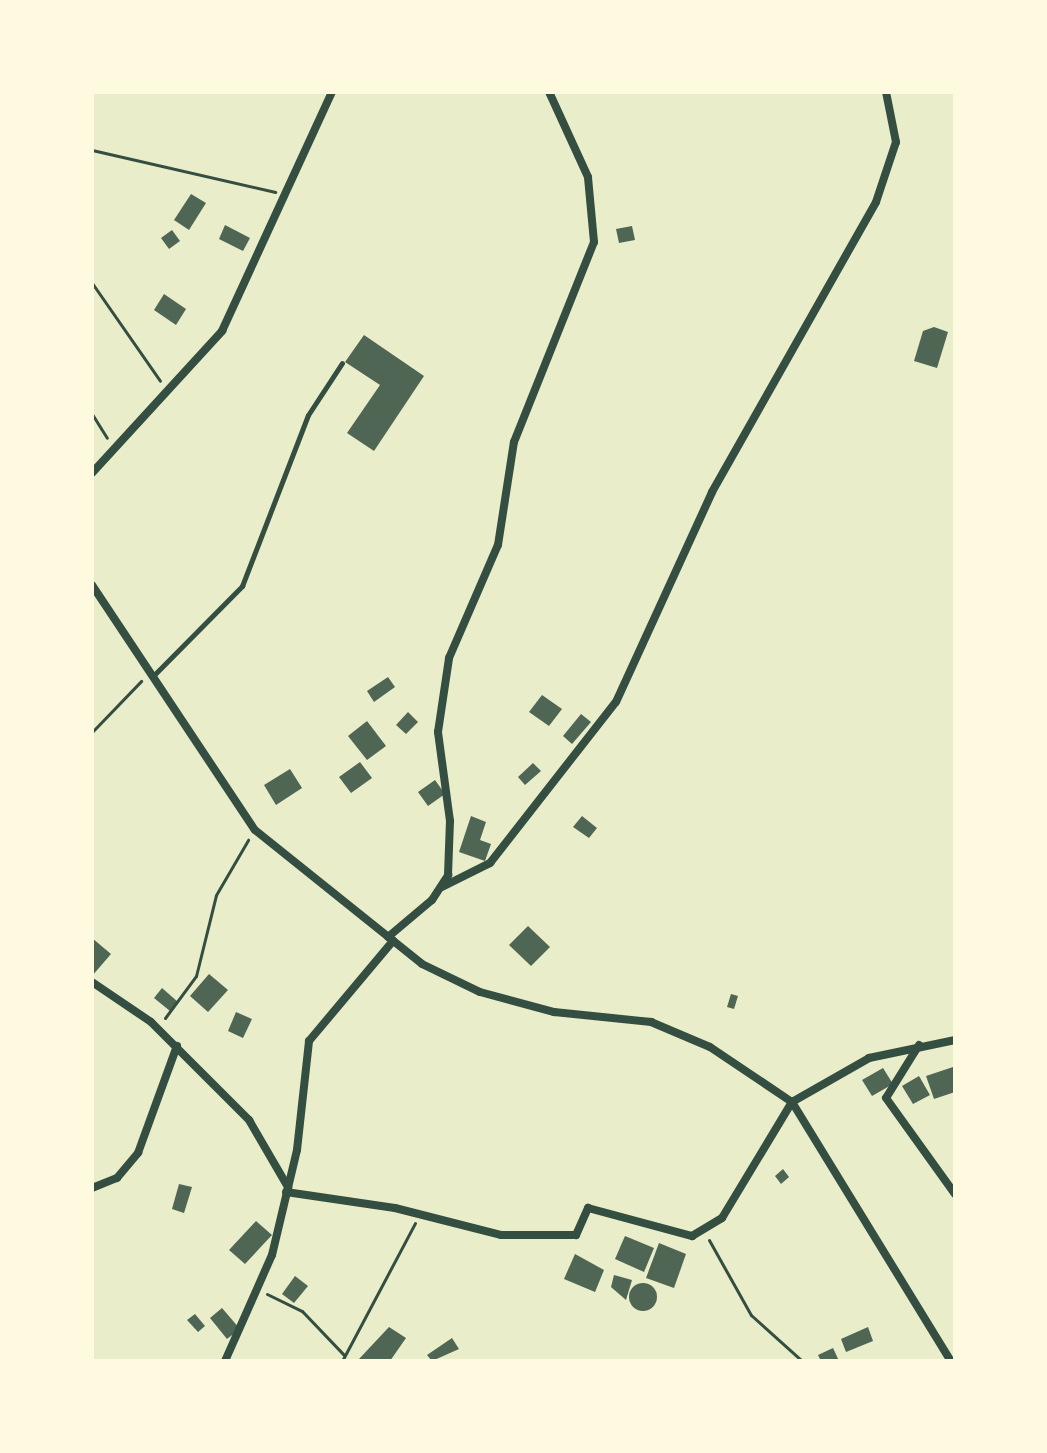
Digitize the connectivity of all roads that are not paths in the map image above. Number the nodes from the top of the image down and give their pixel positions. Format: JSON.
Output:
{"nodes":[{"id":1,"x":332,"y":92,"type":"edge"},
{"id":2,"x":549,"y":92,"type":"edge"},
{"id":3,"x":886,"y":92,"type":"edge"},
{"id":4,"x":342,"y":363,"type":"dead end"},
{"id":5,"x":92,"y":473,"type":"edge"},
{"id":6,"x":92,"y":585,"type":"edge"},
{"id":7,"x":151,"y":675,"type":"junction"},
{"id":8,"x":442,"y":887,"type":"junction"},
{"id":9,"x":391,"y":939,"type":"junction"},
{"id":10,"x":92,"y":982,"type":"edge"},
{"id":11,"x":955,"y":1040,"type":"edge"},
{"id":12,"x":919,"y":1045,"type":"junction"},
{"id":13,"x":177,"y":1046,"type":"junction"},
{"id":14,"x":792,"y":1102,"type":"junction"},
{"id":15,"x":92,"y":1188,"type":"edge"},
{"id":16,"x":287,"y":1189,"type":"junction"},
{"id":17,"x":955,"y":1194,"type":"edge"},
{"id":18,"x":225,"y":1361,"type":"edge"},
{"id":19,"x":951,"y":1361,"type":"edge"}],
"edges":[{"from":1,"to":5,"type":"street"},
{"from":2,"to":8,"type":"street"},
{"from":3,"to":8,"type":"street"},
{"from":4,"to":7,"type":"lane"},
{"from":6,"to":7,"type":"street"},
{"from":7,"to":9,"type":"street"},
{"from":8,"to":9,"type":"street"},
{"from":9,"to":14,"type":"street"},
{"from":9,"to":16,"type":"street"},
{"from":10,"to":13,"type":"street"},
{"from":11,"to":12,"type":"street"},
{"from":12,"to":14,"type":"street"},
{"from":12,"to":17,"type":"street"},
{"from":13,"to":15,"type":"street"},
{"from":13,"to":16,"type":"street"},
{"from":14,"to":16,"type":"street"},
{"from":14,"to":19,"type":"street"},
{"from":16,"to":18,"type":"street"}]}
